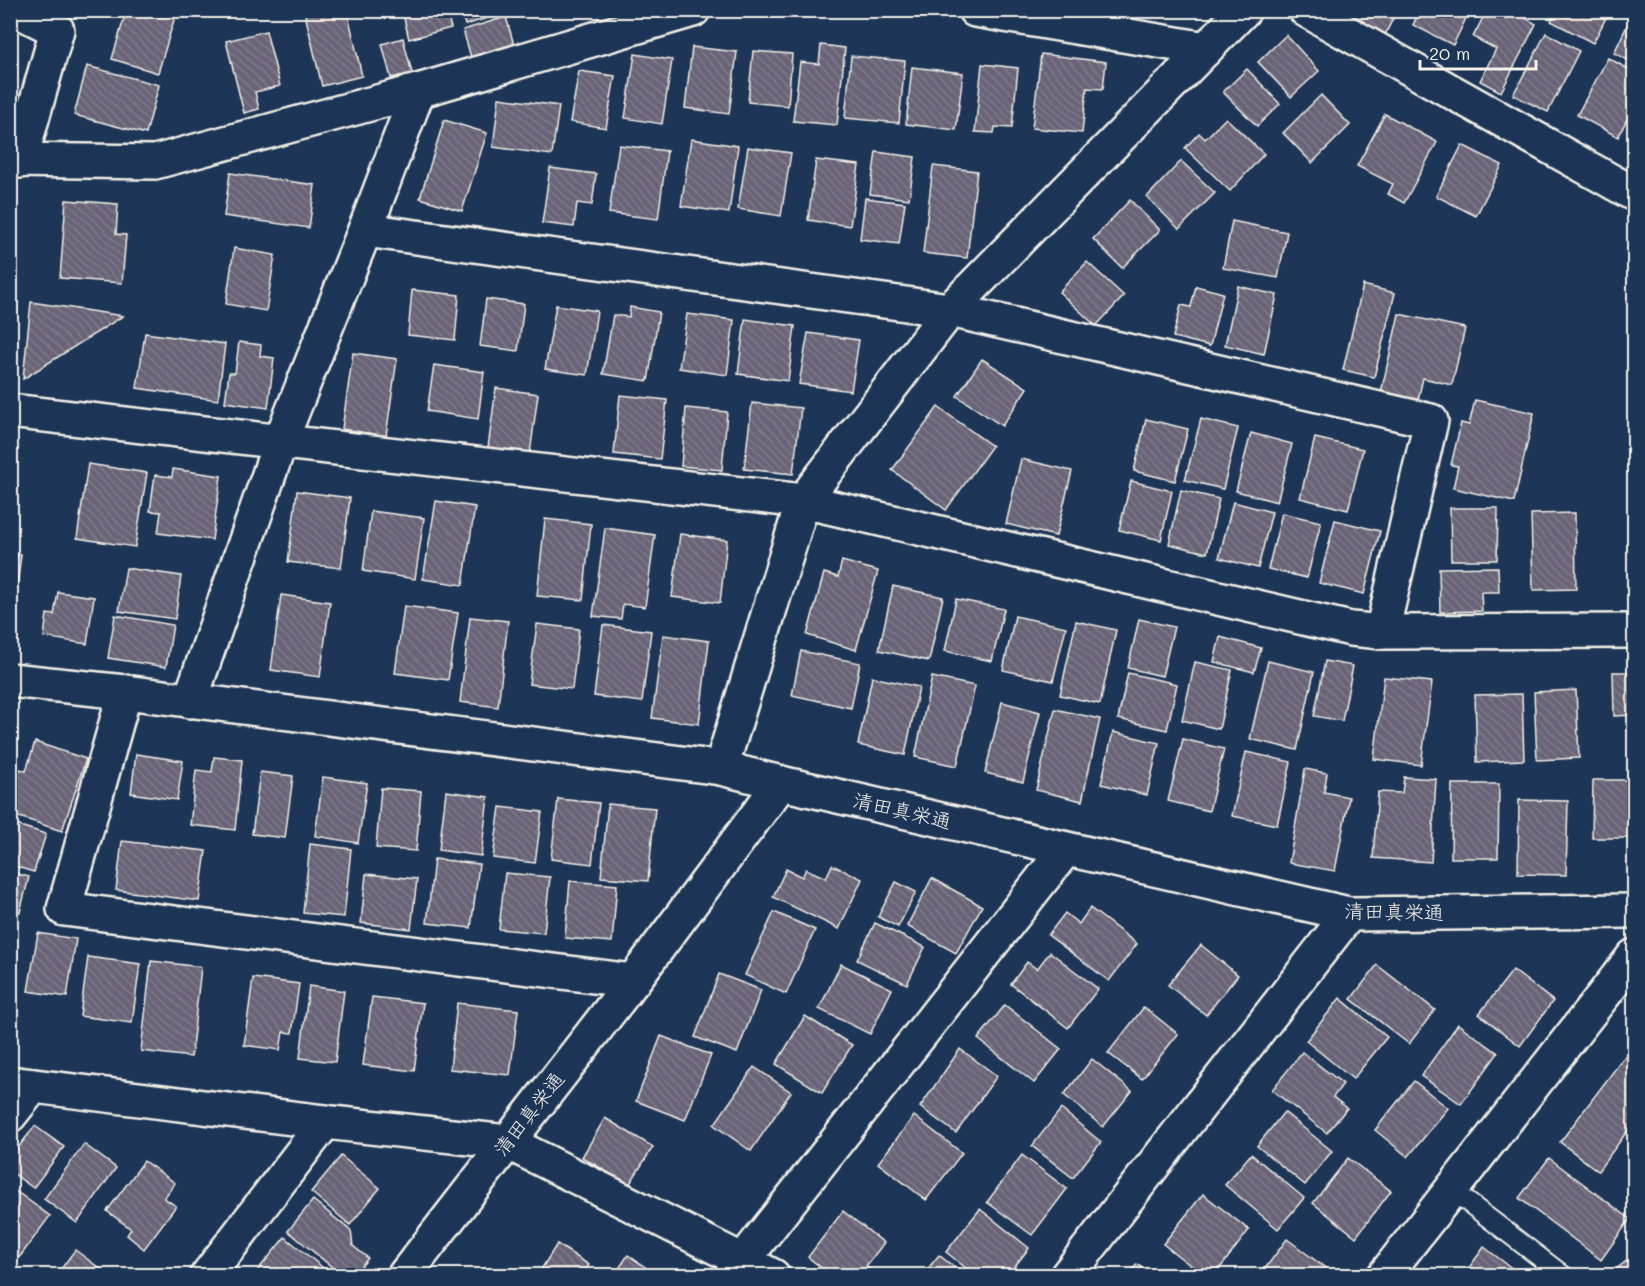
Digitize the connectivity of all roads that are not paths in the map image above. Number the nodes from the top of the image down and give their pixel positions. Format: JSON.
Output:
{"nodes":[{"id":1,"x":17,"y":10,"type":"edge"},
{"id":2,"x":693,"y":10,"type":"edge"},
{"id":3,"x":975,"y":10,"type":"edge"},
{"id":4,"x":1244,"y":10,"type":"edge"},
{"id":5,"x":1306,"y":10,"type":"edge"},
{"id":6,"x":1206,"y":49,"type":"junction"},
{"id":7,"x":418,"y":91,"type":"junction"},
{"id":8,"x":15,"y":160,"type":"edge"},
{"id":9,"x":1635,"y":194,"type":"edge"},
{"id":10,"x":365,"y":230,"type":"junction"},
{"id":11,"x":950,"y":310,"type":"junction"},
{"id":12,"x":10,"y":411,"type":"edge"},
{"id":13,"x":281,"y":440,"type":"junction"},
{"id":14,"x":803,"y":501,"type":"junction"},
{"id":15,"x":1635,"y":631,"type":"edge"},
{"id":16,"x":1382,"y":632,"type":"junction"},
{"id":17,"x":10,"y":680,"type":"edge"},
{"id":18,"x":125,"y":692,"type":"junction"},
{"id":19,"x":190,"y":701,"type":"junction"},
{"id":20,"x":721,"y":768,"type":"junction"},
{"id":21,"x":781,"y":783,"type":"junction"},
{"id":22,"x":1065,"y":850,"type":"junction"},
{"id":23,"x":1635,"y":912,"type":"edge"},
{"id":24,"x":1348,"y":914,"type":"junction"},
{"id":25,"x":1635,"y":956,"type":"edge"},
{"id":26,"x":633,"y":981,"type":"junction"},
{"id":27,"x":22,"y":1084,"type":"edge"},
{"id":28,"x":10,"y":1115,"type":"edge"},
{"id":29,"x":325,"y":1122,"type":"junction"},
{"id":30,"x":507,"y":1142,"type":"junction"},
{"id":31,"x":1452,"y":1190,"type":"junction"},
{"id":32,"x":737,"y":1268,"type":"edge"},
{"id":33,"x":207,"y":1275,"type":"edge"},
{"id":34,"x":404,"y":1275,"type":"edge"},
{"id":35,"x":773,"y":1275,"type":"edge"},
{"id":36,"x":1067,"y":1275,"type":"edge"},
{"id":37,"x":1384,"y":1275,"type":"edge"},
{"id":38,"x":1564,"y":1275,"type":"edge"}],
"edges":[{"from":1,"to":8,"type":"street"},
{"from":2,"to":7,"type":"street"},
{"from":3,"to":6,"type":"street"},
{"from":4,"to":6,"type":"street"},
{"from":5,"to":9,"type":"street"},
{"from":6,"to":11,"type":"street"},
{"from":7,"to":8,"type":"street"},
{"from":7,"to":10,"type":"street"},
{"from":10,"to":11,"type":"street"},
{"from":10,"to":13,"type":"street"},
{"from":11,"to":14,"type":"street"},
{"from":11,"to":16,"type":"street"},
{"from":12,"to":13,"type":"street"},
{"from":13,"to":14,"type":"street"},
{"from":13,"to":19,"type":"street"},
{"from":14,"to":16,"type":"street"},
{"from":14,"to":20,"type":"street"},
{"from":15,"to":16,"type":"street"},
{"from":17,"to":18,"type":"street"},
{"from":18,"to":19,"type":"street"},
{"from":18,"to":26,"type":"street"},
{"from":19,"to":20,"type":"street"},
{"from":20,"to":21,"type":"street"},
{"from":21,"to":22,"type":"street","name":"清田真栄通"},
{"from":21,"to":26,"type":"street","name":"清田真栄通"},
{"from":22,"to":24,"type":"street","name":"清田真栄通"},
{"from":22,"to":32,"type":"street"},
{"from":23,"to":24,"type":"street","name":"清田真栄通"},
{"from":24,"to":36,"type":"street"},
{"from":25,"to":31,"type":"street"},
{"from":26,"to":30,"type":"street","name":"清田真栄通"},
{"from":27,"to":28,"type":"street"},
{"from":27,"to":29,"type":"street"},
{"from":29,"to":30,"type":"street"},
{"from":29,"to":33,"type":"street"},
{"from":30,"to":32,"type":"street"},
{"from":30,"to":34,"type":"street","name":"清田真栄通"},
{"from":31,"to":37,"type":"street"},
{"from":31,"to":38,"type":"lane"},
{"from":32,"to":35,"type":"street"}]}
